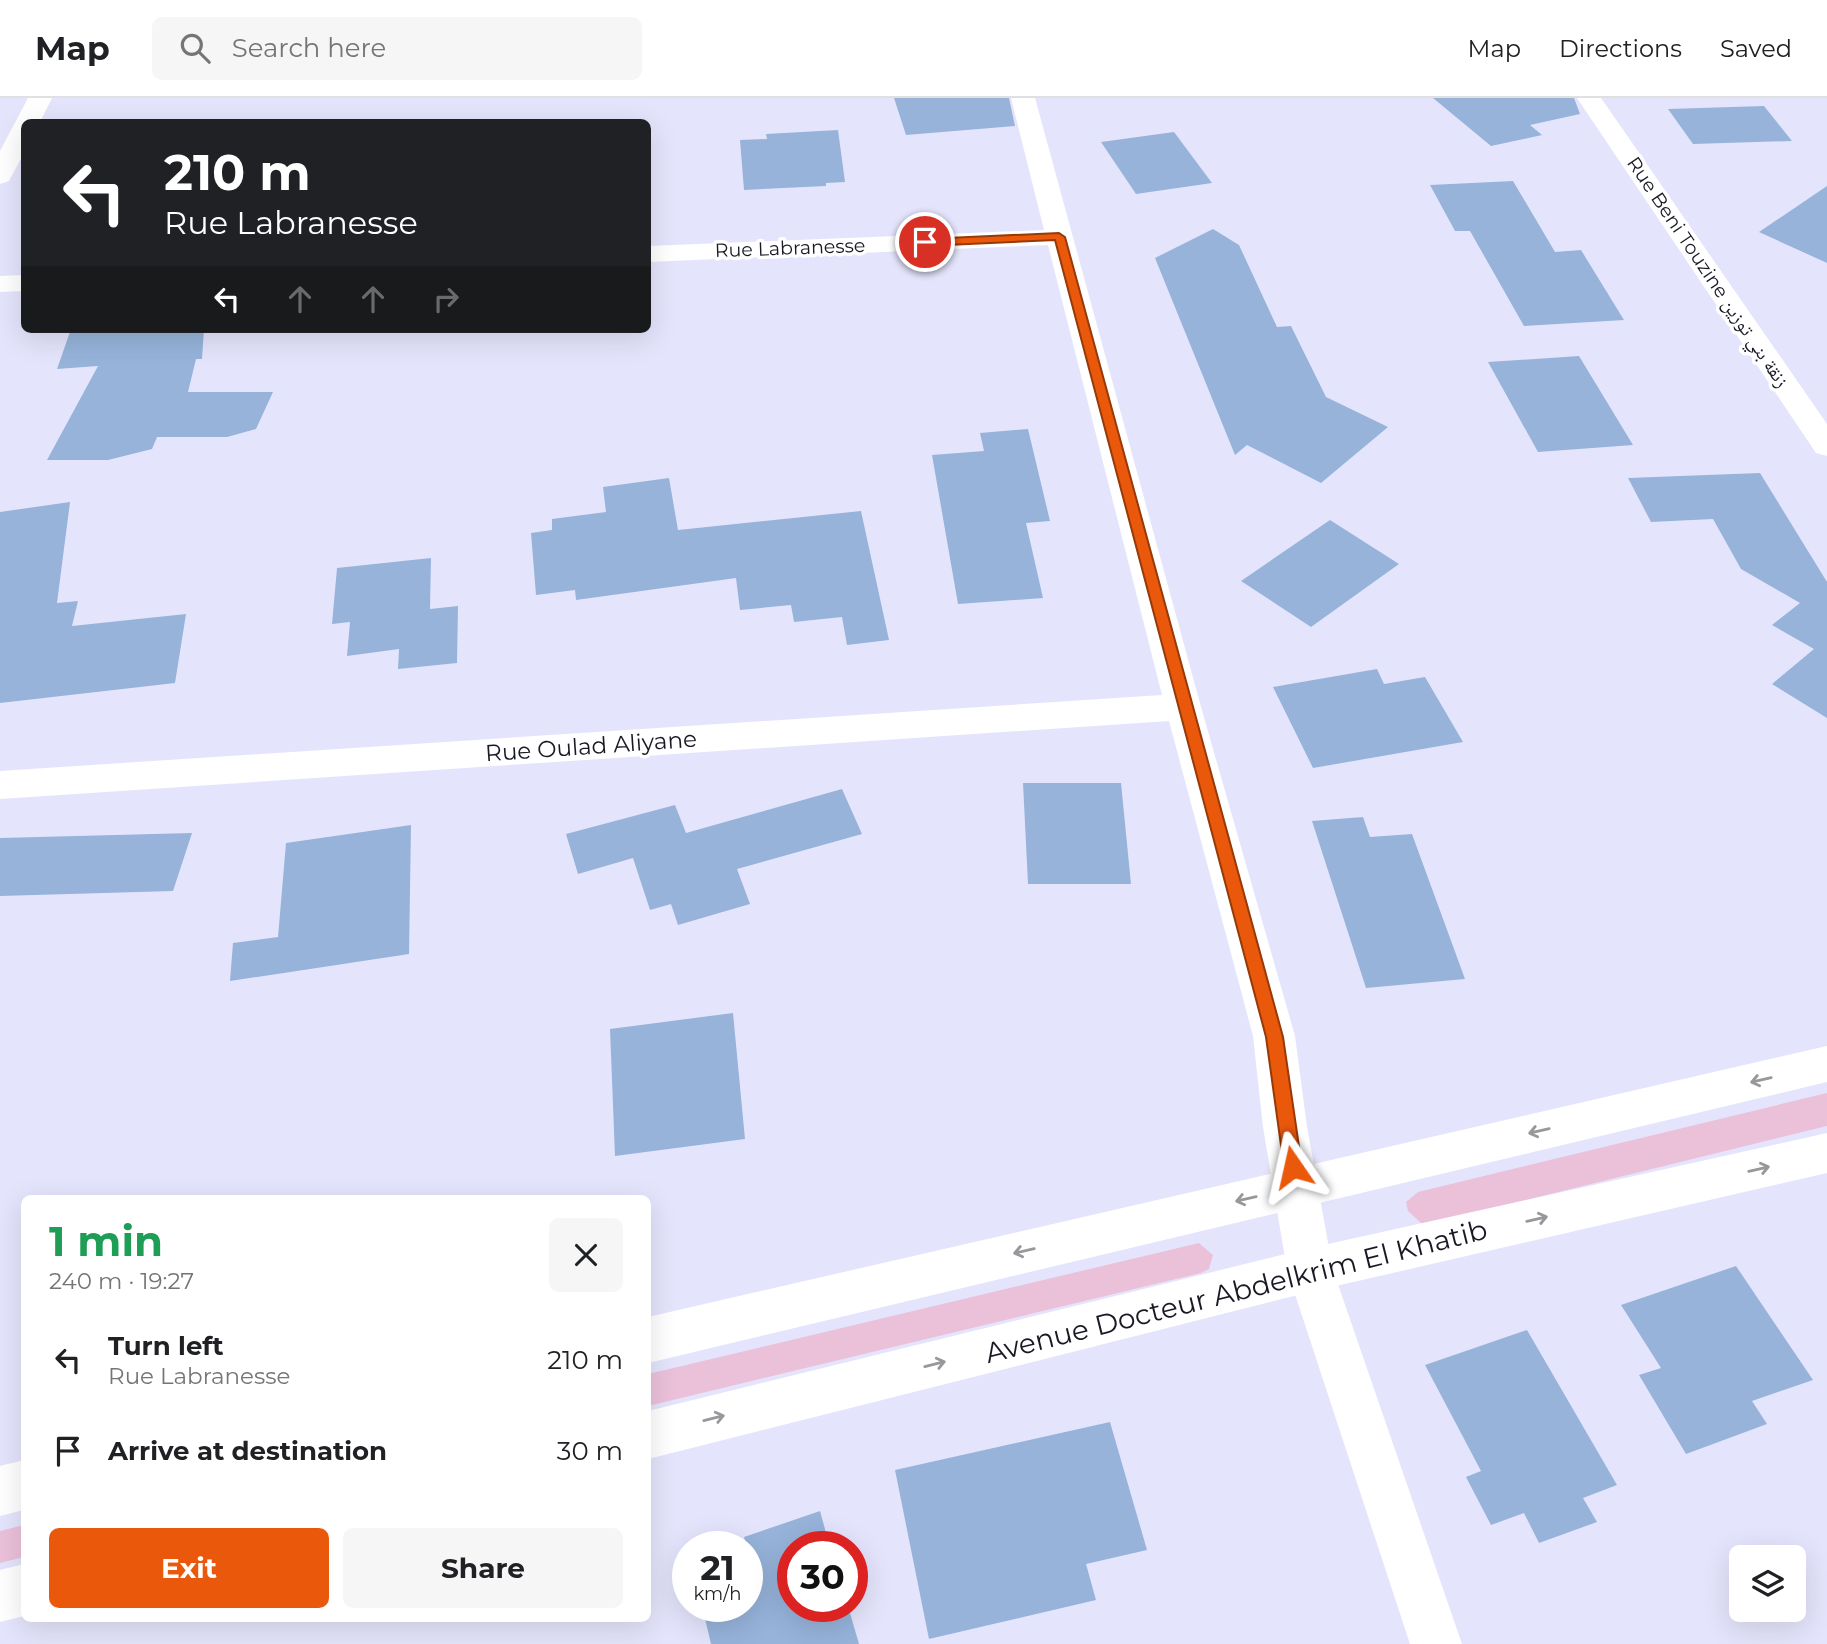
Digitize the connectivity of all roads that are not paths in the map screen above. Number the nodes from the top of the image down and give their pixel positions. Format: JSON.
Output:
{"nodes":[{"id":1,"x":40,"y":98,"type":"edge"},
{"id":2,"x":1023,"y":98,"type":"edge"},
{"id":3,"x":1589,"y":98,"type":"edge"},
{"id":4,"x":30,"y":119,"type":"edge"},
{"id":5,"x":21,"y":135,"type":"edge"},
{"id":6,"x":0,"y":176,"type":"edge"},
{"id":7,"x":1059,"y":237,"type":"junction"},
{"id":8,"x":651,"y":254,"type":"edge"},
{"id":9,"x":21,"y":283,"type":"edge"},
{"id":10,"x":0,"y":284,"type":"edge"},
{"id":11,"x":1815,"y":410,"type":"edge"},
{"id":12,"x":1827,"y":446,"type":"edge"},
{"id":13,"x":1183,"y":707,"type":"junction"},
{"id":14,"x":0,"y":785,"type":"edge"},
{"id":15,"x":1827,"y":1064,"type":"edge"},
{"id":16,"x":1827,"y":1153,"type":"edge"},
{"id":17,"x":1297,"y":1187,"type":"junction"},
{"id":18,"x":1310,"y":1270,"type":"junction"},
{"id":19,"x":651,"y":1338,"type":"edge"},
{"id":20,"x":651,"y":1434,"type":"edge"},
{"id":21,"x":21,"y":1487,"type":"edge"},
{"id":22,"x":0,"y":1491,"type":"edge"},
{"id":23,"x":21,"y":1591,"type":"edge"},
{"id":24,"x":0,"y":1596,"type":"edge"},
{"id":25,"x":1436,"y":1644,"type":"edge"}],
"edges":[{"from":1,"to":4,"type":"street"},
{"from":2,"to":7,"type":"street"},
{"from":3,"to":11,"type":"street","name":"Rue Beni Touzine زنقة بني توزين"},
{"from":5,"to":6,"type":"street"},
{"from":7,"to":8,"type":"street","name":"Rue Labranesse"},
{"from":7,"to":13,"type":"street"},
{"from":9,"to":10,"type":"street"},
{"from":11,"to":12,"type":"street","name":"Rue Beni Touzine زنقة بني توزين"},
{"from":13,"to":14,"type":"street","name":"Rue Oulad Aliyane"},
{"from":13,"to":17,"type":"street"},
{"from":15,"to":17,"type":"street","one_way":true},
{"from":18,"to":16,"type":"street","name":"Avenue Docteur Abdelkrim El Khatib","one_way":true},
{"from":17,"to":18,"type":"street"},
{"from":17,"to":19,"type":"street","one_way":true},
{"from":20,"to":18,"type":"street","name":"Avenue Docteur Abdelkrim El Khatib","one_way":true},
{"from":18,"to":25,"type":"street"},
{"from":21,"to":22,"type":"street"},
{"from":23,"to":24,"type":"street"}]}
